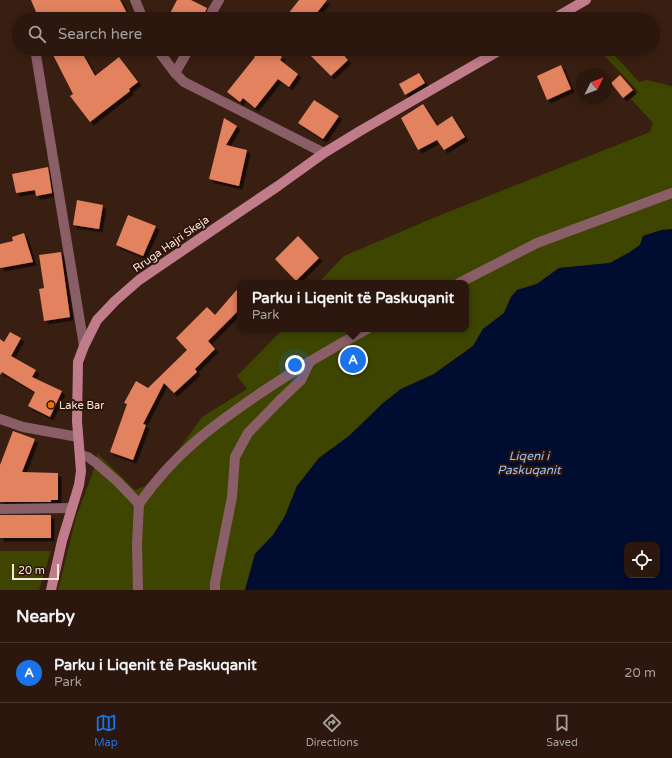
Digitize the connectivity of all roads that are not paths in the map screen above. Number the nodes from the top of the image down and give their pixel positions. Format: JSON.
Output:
{"nodes":[{"id":1,"x":135,"y":0,"type":"edge"},
{"id":2,"x":219,"y":0,"type":"edge"},
{"id":3,"x":586,"y":0,"type":"edge"},
{"id":4,"x":140,"y":12,"type":"edge"},
{"id":5,"x":212,"y":12,"type":"edge"},
{"id":6,"x":565,"y":12,"type":"edge"},
{"id":7,"x":36,"y":56,"type":"edge"},
{"id":8,"x":162,"y":56,"type":"edge"},
{"id":9,"x":185,"y":56,"type":"edge"},
{"id":10,"x":490,"y":56,"type":"edge"},
{"id":11,"x":175,"y":73,"type":"junction"},
{"id":12,"x":324,"y":153,"type":"junction"},
{"id":13,"x":672,"y":193,"type":"edge"},
{"id":14,"x":465,"y":280,"type":"edge"},
{"id":15,"x":361,"y":332,"type":"edge"},
{"id":16,"x":84,"y":346,"type":"junction"},
{"id":17,"x":310,"y":360,"type":"junction"},
{"id":18,"x":0,"y":419,"type":"edge"},
{"id":19,"x":78,"y":437,"type":"junction"},
{"id":20,"x":80,"y":455,"type":"junction"},
{"id":21,"x":140,"y":504,"type":"junction"},
{"id":22,"x":72,"y":508,"type":"junction"},
{"id":23,"x":0,"y":509,"type":"edge"},
{"id":24,"x":51,"y":590,"type":"edge"},
{"id":25,"x":138,"y":590,"type":"edge"},
{"id":26,"x":215,"y":590,"type":"edge"}],
"edges":[{"from":1,"to":4,"type":"street"},
{"from":2,"to":5,"type":"street"},
{"from":3,"to":6,"type":"street"},
{"from":7,"to":16,"type":"street"},
{"from":8,"to":11,"type":"street"},
{"from":9,"to":11,"type":"street"},
{"from":10,"to":12,"type":"street","name":"Rruga Hajri Skeja"},
{"from":11,"to":12,"type":"street"},
{"from":12,"to":16,"type":"street","name":"Rruga Hajri Skeja"},
{"from":13,"to":14,"type":"street"},
{"from":15,"to":17,"type":"street"},
{"from":16,"to":19,"type":"street","name":"Rruga Hajri Skeja"},
{"from":17,"to":21,"type":"street"},
{"from":17,"to":26,"type":"street"},
{"from":18,"to":19,"type":"street"},
{"from":19,"to":20,"type":"street","name":"Rruga Hajri Skeja"},
{"from":20,"to":21,"type":"street"},
{"from":20,"to":22,"type":"street","name":"Rruga Hajri Skeja"},
{"from":21,"to":25,"type":"street"},
{"from":22,"to":23,"type":"street"},
{"from":22,"to":24,"type":"street","name":"Rruga Hajri Skeja"}]}
